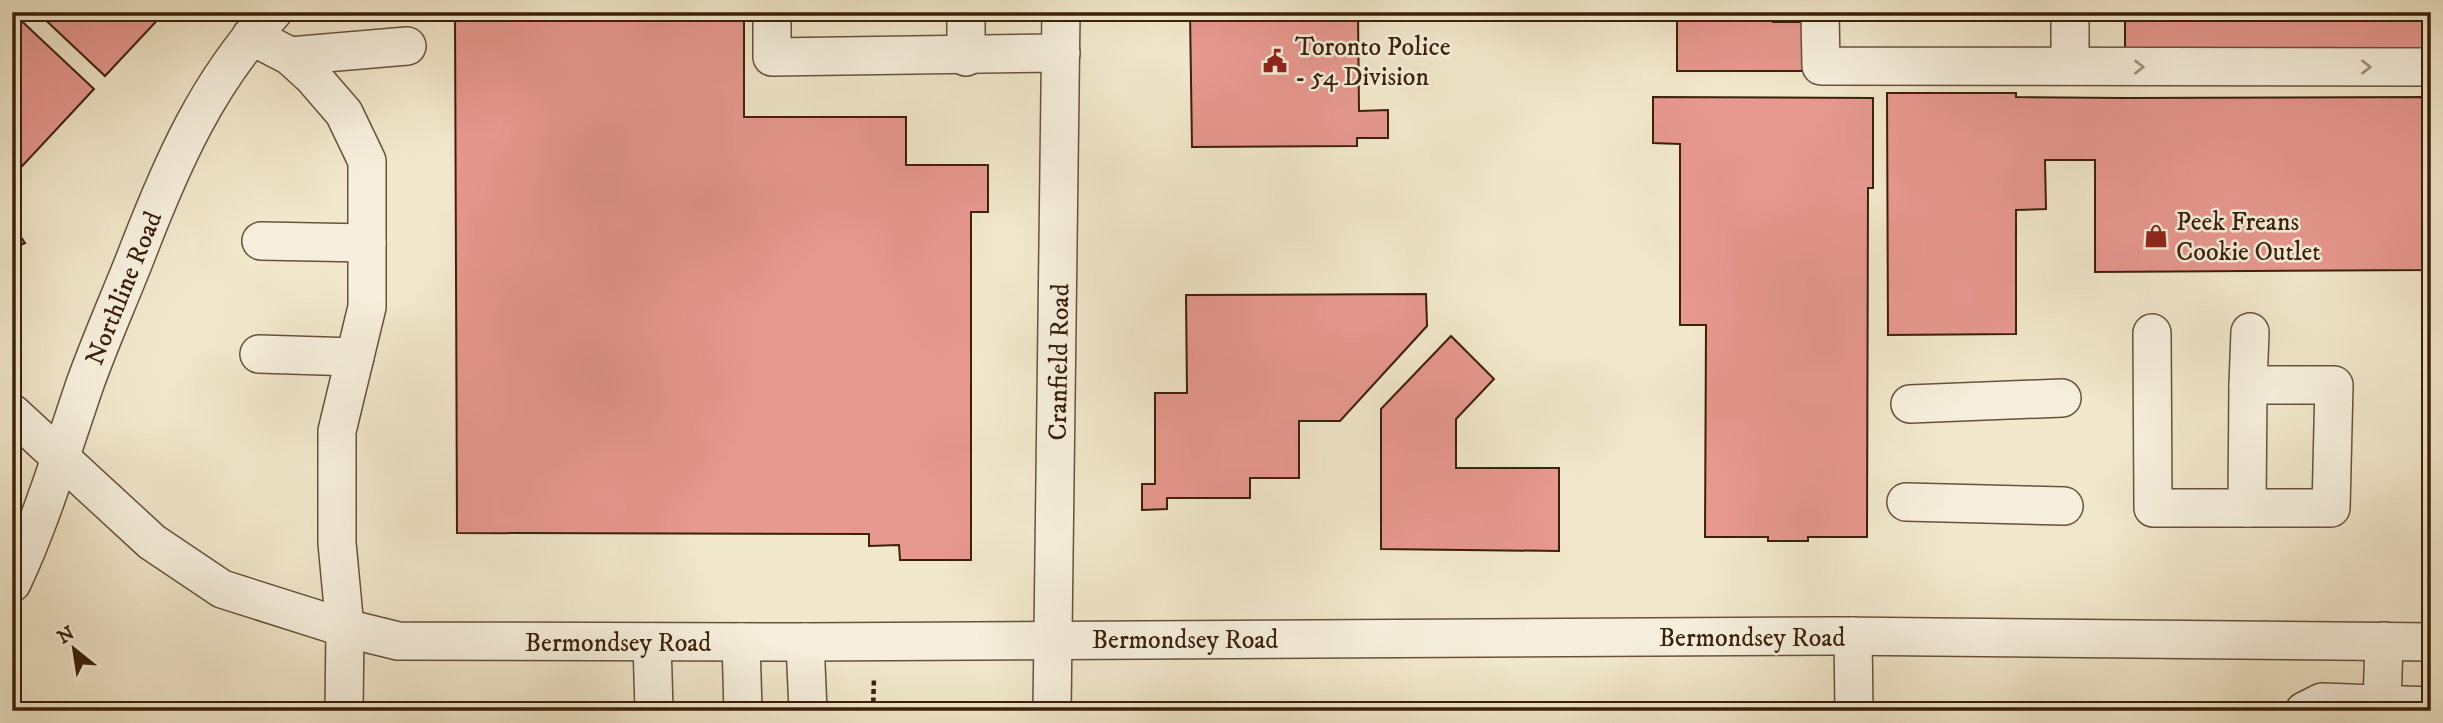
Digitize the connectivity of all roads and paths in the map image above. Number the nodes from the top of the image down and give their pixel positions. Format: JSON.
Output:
{"nodes":[{"id":1,"x":772,"y":12,"type":"edge"},
{"id":2,"x":966,"y":12,"type":"edge"},
{"id":3,"x":1062,"y":12,"type":"edge"},
{"id":4,"x":1820,"y":12,"type":"edge"},
{"id":5,"x":2070,"y":12,"type":"edge"},
{"id":6,"x":262,"y":24,"type":"edge"},
{"id":7,"x":407,"y":47,"type":"dead end"},
{"id":8,"x":1061,"y":54,"type":"junction"},
{"id":9,"x":290,"y":56,"type":"junction"},
{"id":10,"x":966,"y":57,"type":"junction"},
{"id":11,"x":2070,"y":66,"type":"junction"},
{"id":12,"x":2431,"y":67,"type":"edge"},
{"id":13,"x":261,"y":241,"type":"dead end"},
{"id":14,"x":367,"y":243,"type":"junction"},
{"id":15,"x":2250,"y":332,"type":"dead end"},
{"id":16,"x":2151,"y":333,"type":"dead end"},
{"id":17,"x":259,"y":354,"type":"dead end"},
{"id":18,"x":355,"y":357,"type":"junction"},
{"id":19,"x":2248,"y":385,"type":"junction"},
{"id":20,"x":2062,"y":398,"type":"dead end"},
{"id":21,"x":1910,"y":404,"type":"dead end"},
{"id":22,"x":12,"y":413,"type":"edge"},
{"id":23,"x":59,"y":458,"type":"junction"},
{"id":24,"x":1906,"y":502,"type":"dead end"},
{"id":25,"x":2064,"y":506,"type":"dead end"},
{"id":26,"x":2247,"y":508,"type":"junction"},
{"id":27,"x":12,"y":583,"type":"edge"},
{"id":28,"x":345,"y":628,"type":"junction"},
{"id":29,"x":1853,"y":636,"type":"junction"},
{"id":30,"x":1054,"y":640,"type":"junction"},
{"id":31,"x":652,"y":642,"type":"junction"},
{"id":32,"x":741,"y":642,"type":"junction"},
{"id":33,"x":805,"y":642,"type":"junction"},
{"id":34,"x":2384,"y":642,"type":"junction"},
{"id":35,"x":2431,"y":642,"type":"edge"},
{"id":36,"x":874,"y":674,"type":"dead end"},
{"id":37,"x":2382,"y":704,"type":"junction"},
{"id":38,"x":2431,"y":706,"type":"edge"},
{"id":39,"x":344,"y":711,"type":"edge"},
{"id":40,"x":654,"y":711,"type":"edge"},
{"id":41,"x":743,"y":711,"type":"edge"},
{"id":42,"x":808,"y":711,"type":"edge"},
{"id":43,"x":873,"y":711,"type":"edge"},
{"id":44,"x":1052,"y":711,"type":"edge"},
{"id":45,"x":1854,"y":711,"type":"edge"},
{"id":46,"x":2304,"y":711,"type":"edge"}],
"edges":[{"from":1,"to":10,"type":"street"},
{"from":2,"to":10,"type":"street"},
{"from":3,"to":8,"type":"street","name":"Cranfield Road"},
{"from":4,"to":11,"type":"street"},
{"from":5,"to":11,"type":"street"},
{"from":6,"to":9,"type":"street"},
{"from":6,"to":23,"type":"street","name":"Northline Road"},
{"from":7,"to":9,"type":"street"},
{"from":8,"to":10,"type":"street"},
{"from":8,"to":30,"type":"street","name":"Cranfield Road"},
{"from":9,"to":14,"type":"street"},
{"from":11,"to":12,"type":"street","one_way":true},
{"from":13,"to":14,"type":"street"},
{"from":14,"to":18,"type":"street"},
{"from":15,"to":19,"type":"street"},
{"from":16,"to":26,"type":"street"},
{"from":17,"to":18,"type":"street"},
{"from":18,"to":28,"type":"street"},
{"from":19,"to":26,"type":"street"},
{"from":19,"to":26,"type":"street"},
{"from":20,"to":21,"type":"street"},
{"from":22,"to":23,"type":"street","name":"Bermondsey Road"},
{"from":23,"to":27,"type":"street","name":"Northline Road"},
{"from":23,"to":28,"type":"street","name":"Bermondsey Road"},
{"from":24,"to":25,"type":"street"},
{"from":28,"to":31,"type":"street","name":"Bermondsey Road"},
{"from":28,"to":39,"type":"street"},
{"from":29,"to":30,"type":"street","name":"Bermondsey Road"},
{"from":29,"to":34,"type":"street","name":"Bermondsey Road"},
{"from":29,"to":45,"type":"street"},
{"from":30,"to":33,"type":"street","name":"Bermondsey Road"},
{"from":30,"to":44,"type":"street","name":"Cranfield Road"},
{"from":31,"to":32,"type":"street","name":"Bermondsey Road"},
{"from":31,"to":40,"type":"street"},
{"from":32,"to":33,"type":"street","name":"Bermondsey Road"},
{"from":32,"to":41,"type":"street"},
{"from":33,"to":42,"type":"street"},
{"from":34,"to":35,"type":"street","name":"Bermondsey Road"},
{"from":34,"to":37,"type":"street"},
{"from":36,"to":43,"type":"path"},
{"from":37,"to":38,"type":"street"},
{"from":37,"to":46,"type":"street"}]}
